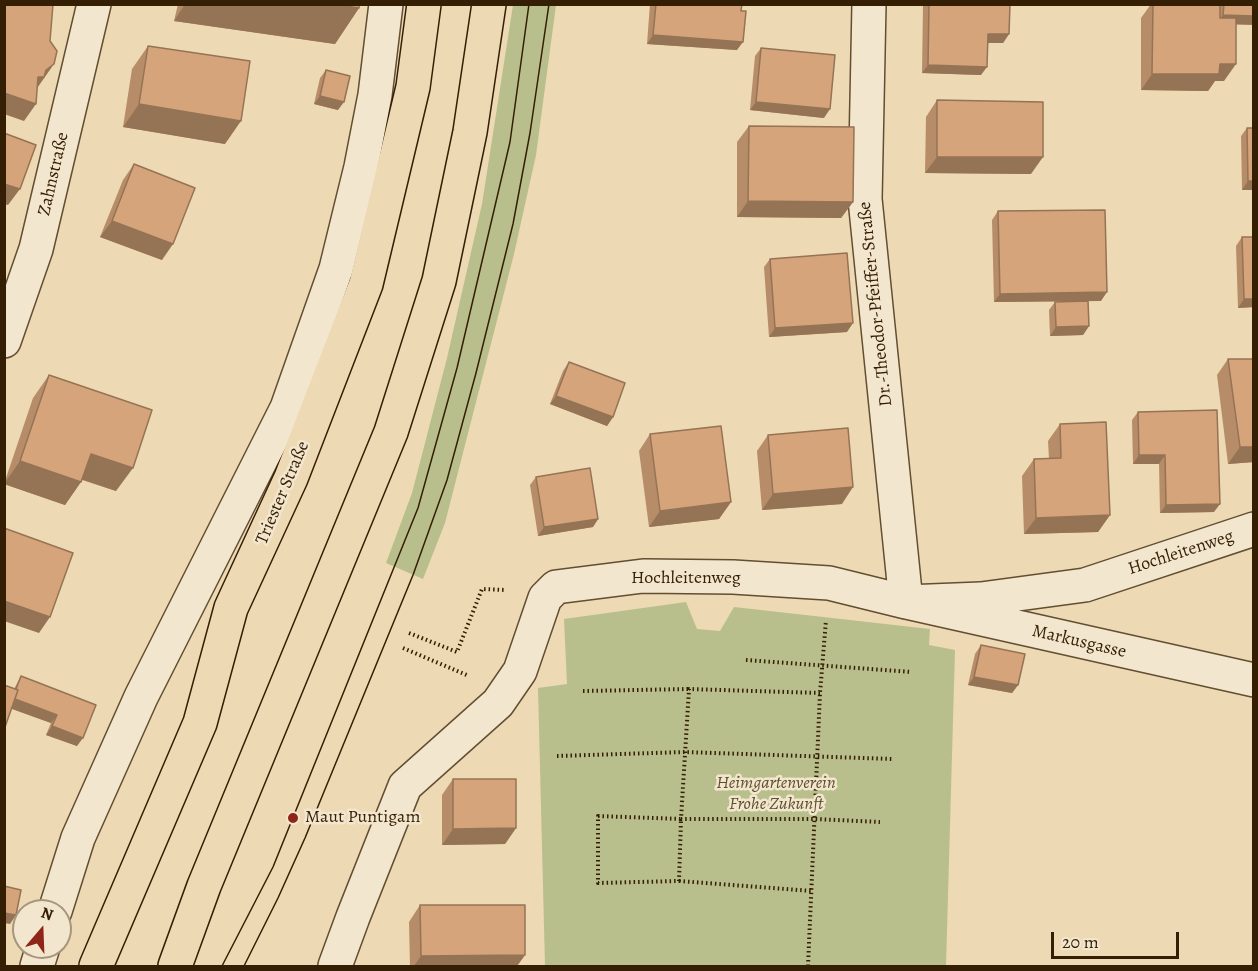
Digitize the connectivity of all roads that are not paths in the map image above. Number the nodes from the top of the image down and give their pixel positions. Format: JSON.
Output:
{"nodes":[{"id":1,"x":94,"y":4,"type":"edge"},
{"id":2,"x":386,"y":4,"type":"edge"},
{"id":3,"x":424,"y":4,"type":"edge"},
{"id":4,"x":489,"y":4,"type":"edge"},
{"id":5,"x":869,"y":4,"type":"edge"},
{"id":6,"x":4,"y":341,"type":"edge"},
{"id":7,"x":1254,"y":529,"type":"edge"},
{"id":8,"x":906,"y":602,"type":"junction"},
{"id":9,"x":1254,"y":680,"type":"edge"},
{"id":10,"x":59,"y":899,"type":"edge"},
{"id":11,"x":96,"y":966,"type":"edge"},
{"id":12,"x":175,"y":966,"type":"edge"},
{"id":13,"x":335,"y":966,"type":"edge"}],
"edges":[{"from":1,"to":6,"type":"street","name":"Zahnstraße"},
{"from":2,"to":10,"type":"street","name":"Triester Straße"},
{"from":3,"to":11,"type":"main road","name":"Triester Straße"},
{"from":4,"to":12,"type":"main road"},
{"from":5,"to":8,"type":"street","name":"Dr.-Theodor-Pfeiffer-Straße"},
{"from":7,"to":8,"type":"street","name":"Hochleitenweg"},
{"from":8,"to":9,"type":"street","name":"Markusgasse"},
{"from":8,"to":13,"type":"street","name":"Hochleitenweg"}]}
